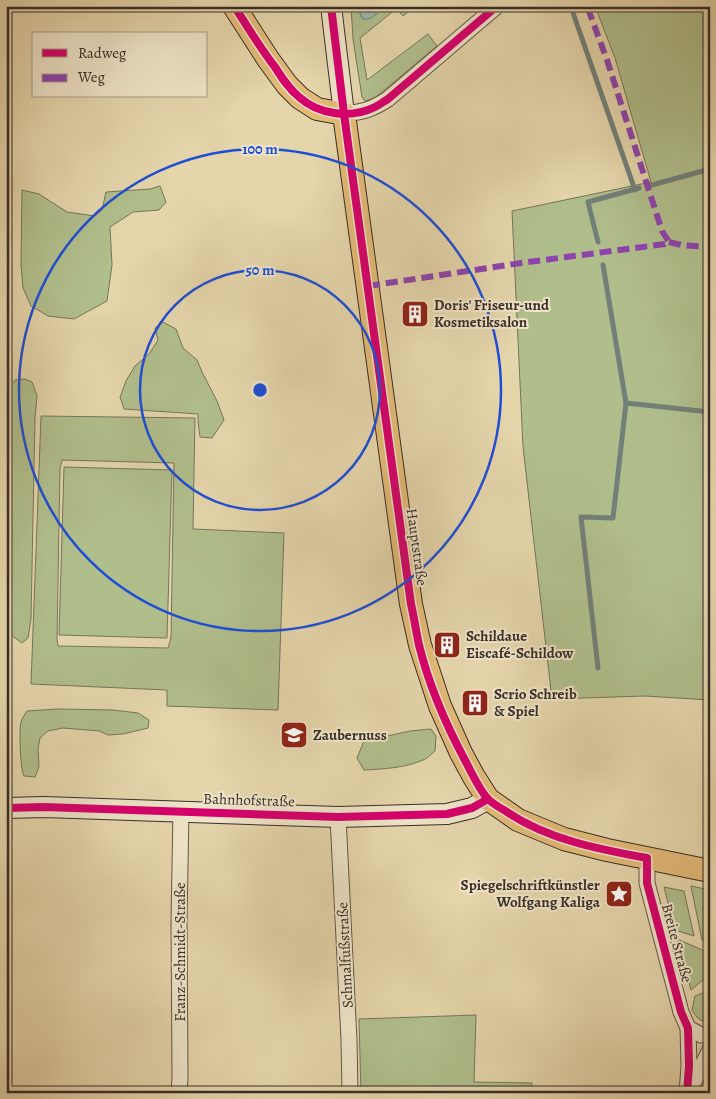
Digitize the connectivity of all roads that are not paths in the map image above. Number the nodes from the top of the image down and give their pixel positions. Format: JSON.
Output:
{"nodes":[{"id":1,"x":234,"y":6,"type":"edge"},
{"id":2,"x":331,"y":6,"type":"edge"},
{"id":3,"x":497,"y":6,"type":"edge"},
{"id":4,"x":344,"y":114,"type":"junction"},
{"id":5,"x":488,"y":799,"type":"junction"},
{"id":6,"x":6,"y":808,"type":"edge"},
{"id":7,"x":181,"y":811,"type":"junction"},
{"id":8,"x":338,"y":817,"type":"junction"},
{"id":9,"x":646,"y":858,"type":"junction"},
{"id":10,"x":710,"y":871,"type":"edge"},
{"id":11,"x":688,"y":1028,"type":"junction"},
{"id":12,"x":710,"y":1033,"type":"edge"},
{"id":13,"x":710,"y":1050,"type":"edge"},
{"id":14,"x":179,"y":1093,"type":"edge"},
{"id":15,"x":350,"y":1093,"type":"edge"},
{"id":16,"x":688,"y":1093,"type":"edge"}],
"edges":[{"from":1,"to":4,"type":"main road"},
{"from":2,"to":4,"type":"street"},
{"from":3,"to":4,"type":"street"},
{"from":4,"to":5,"type":"main road","name":"Hauptstraße"},
{"from":5,"to":8,"type":"street","name":"Bahnhofstraße"},
{"from":5,"to":9,"type":"main road","name":"Hauptstraße"},
{"from":6,"to":7,"type":"street","name":"Bahnhofstraße"},
{"from":7,"to":8,"type":"street","name":"Bahnhofstraße"},
{"from":7,"to":14,"type":"street","name":"Franz-Schmidt-Straße"},
{"from":8,"to":15,"type":"street","name":"Schmalfußstraße"},
{"from":9,"to":10,"type":"main road","name":"Hauptstraße"},
{"from":9,"to":11,"type":"street","name":"Breite Straße"},
{"from":11,"to":12,"type":"street"},
{"from":11,"to":16,"type":"street","name":"Breite Straße"},
{"from":13,"to":16,"type":"street","name":"Breite Straße"}]}
